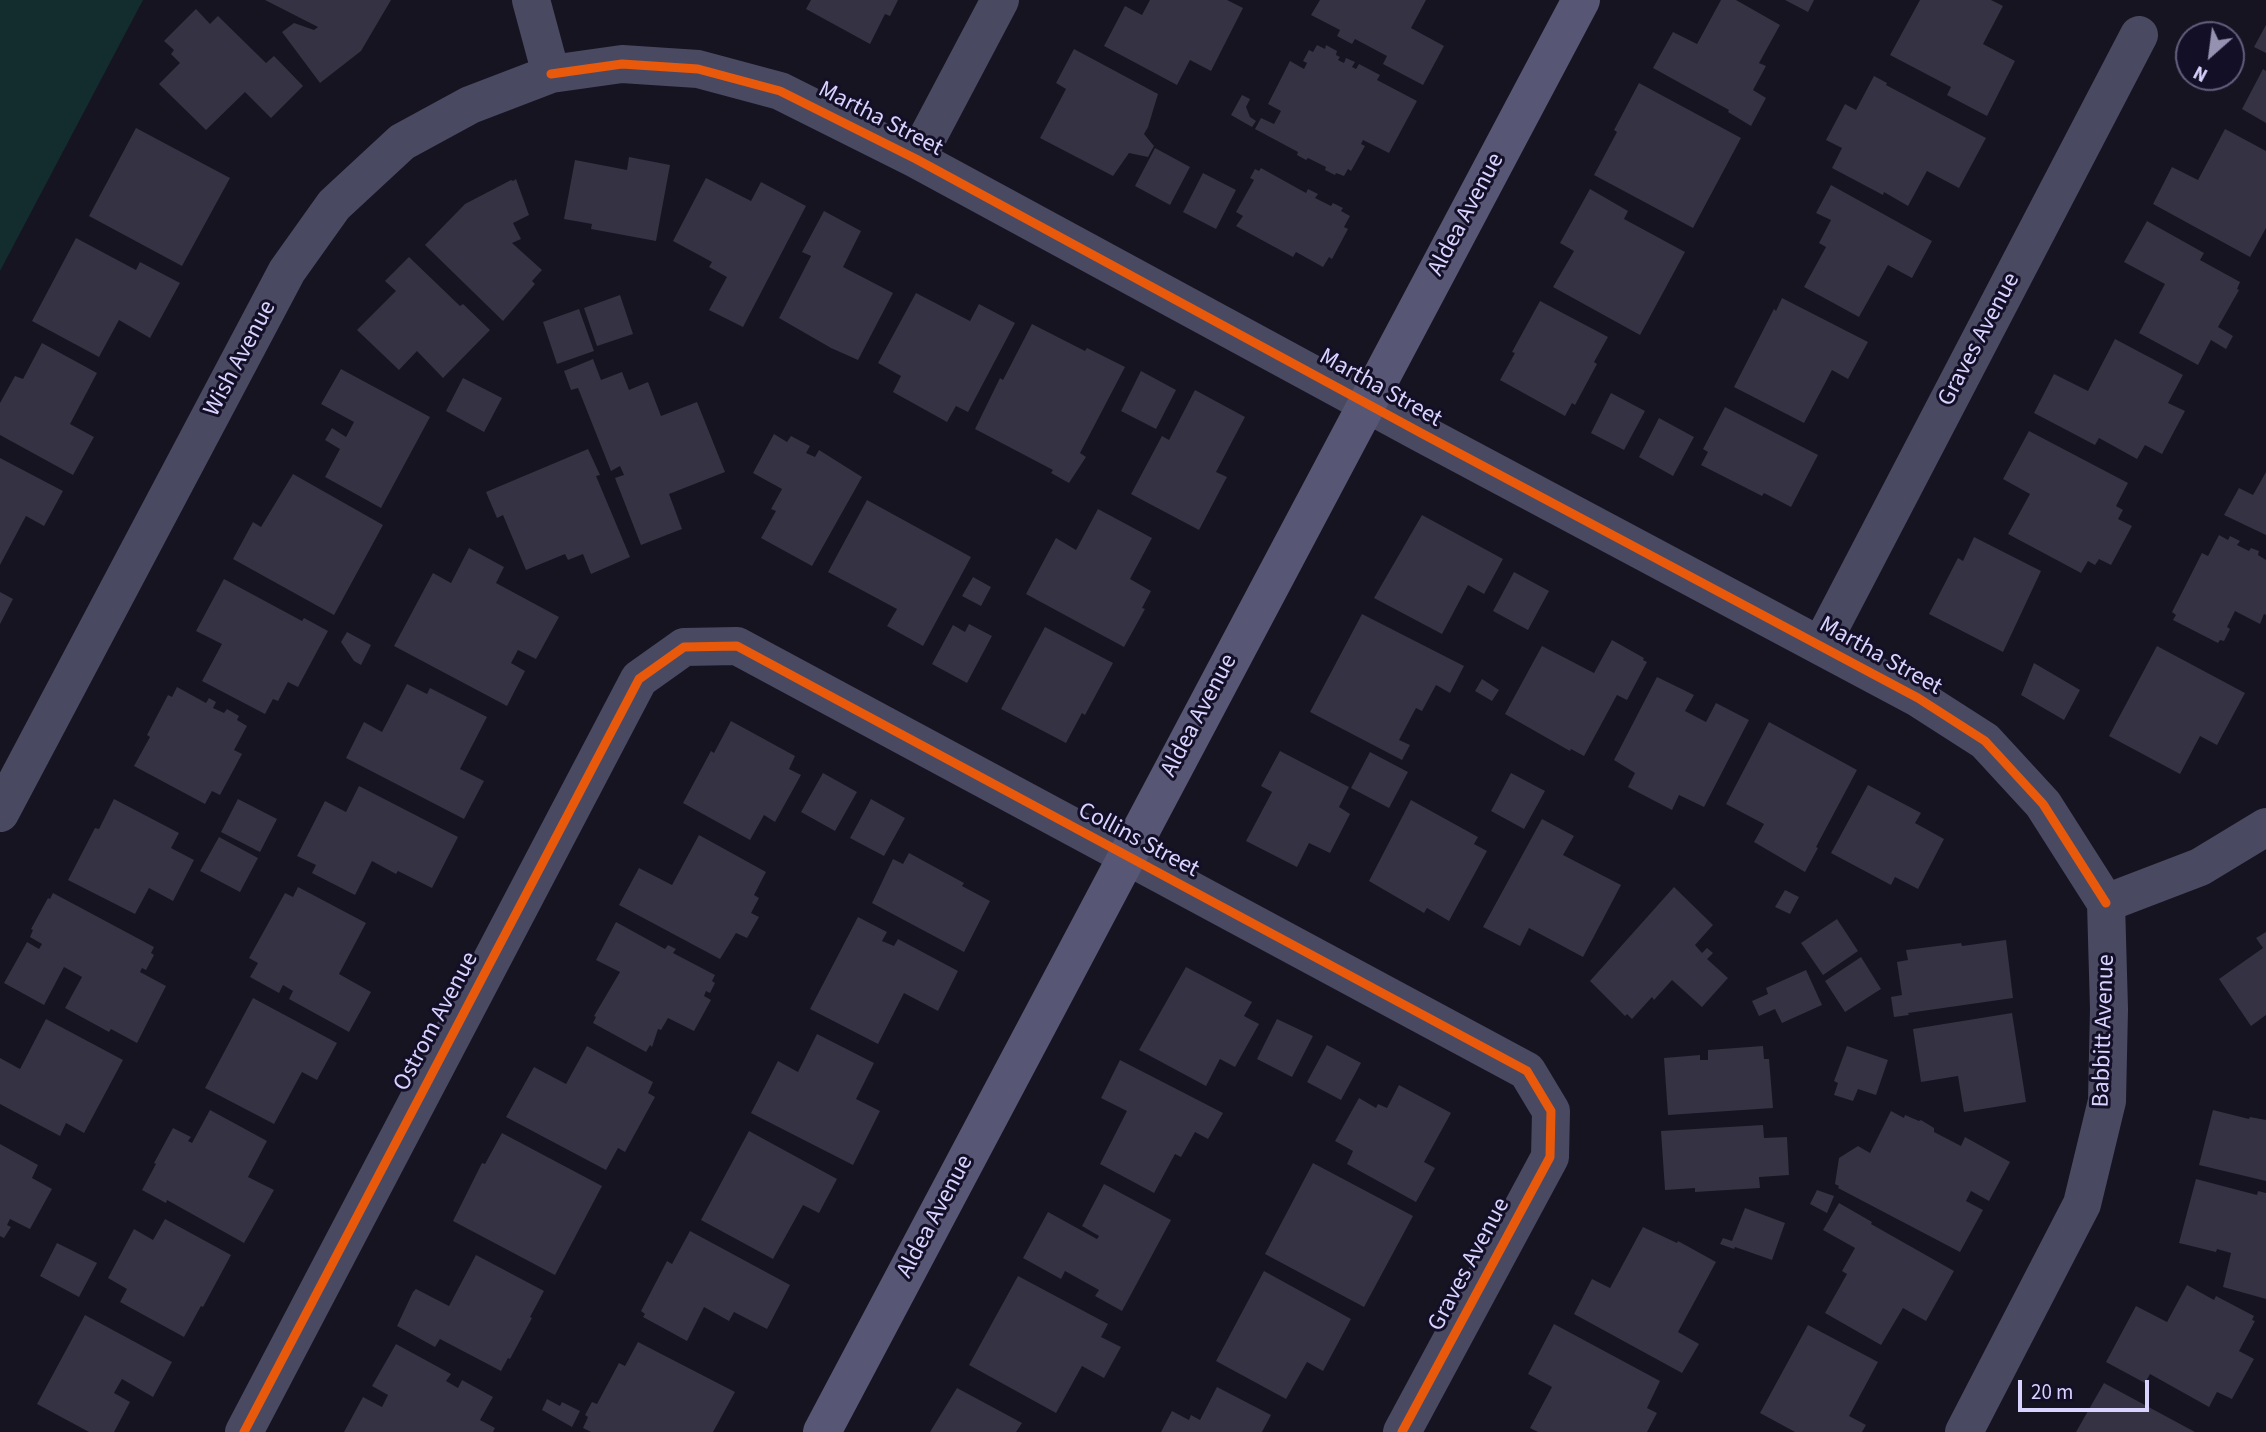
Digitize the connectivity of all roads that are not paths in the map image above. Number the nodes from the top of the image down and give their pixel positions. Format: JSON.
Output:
{"nodes":[{"id":1,"x":531,"y":0,"type":"edge"},
{"id":2,"x":1000,"y":0,"type":"edge"},
{"id":3,"x":1581,"y":0,"type":"edge"},
{"id":4,"x":2139,"y":35,"type":"dead end"},
{"id":5,"x":551,"y":74,"type":"junction"},
{"id":6,"x":916,"y":159,"type":"junction"},
{"id":7,"x":1367,"y":404,"type":"junction"},
{"id":8,"x":1821,"y":645,"type":"junction"},
{"id":9,"x":684,"y":647,"type":"joint"},
{"id":10,"x":0,"y":813,"type":"edge"},
{"id":11,"x":2266,"y":827,"type":"edge"},
{"id":12,"x":1125,"y":857,"type":"junction"},
{"id":13,"x":2106,"y":903,"type":"junction"},
{"id":14,"x":1552,"y":1111,"type":"joint"},
{"id":15,"x":244,"y":1432,"type":"edge"},
{"id":16,"x":822,"y":1432,"type":"edge"},
{"id":17,"x":1402,"y":1432,"type":"edge"},
{"id":18,"x":1964,"y":1432,"type":"edge"}],
"edges":[{"from":1,"to":5,"type":"street"},
{"from":2,"to":6,"type":"street"},
{"from":3,"to":7,"type":"street","name":"Aldea Avenue"},
{"from":4,"to":8,"type":"street","name":"Graves Avenue"},
{"from":5,"to":6,"type":"street","name":"Martha Street"},
{"from":5,"to":10,"type":"street","name":"Wish Avenue"},
{"from":6,"to":7,"type":"street","name":"Martha Street"},
{"from":7,"to":8,"type":"street","name":"Martha Street"},
{"from":7,"to":12,"type":"street","name":"Aldea Avenue"},
{"from":8,"to":13,"type":"street","name":"Martha Street"},
{"from":9,"to":12,"type":"street","name":"Collins Street"},
{"from":9,"to":15,"type":"street","name":"Ostrom Avenue"},
{"from":11,"to":13,"type":"street"},
{"from":12,"to":14,"type":"street","name":"Collins Street"},
{"from":12,"to":16,"type":"street","name":"Aldea Avenue"},
{"from":13,"to":18,"type":"street","name":"Babbitt Avenue"},
{"from":14,"to":17,"type":"street","name":"Graves Avenue"}]}
